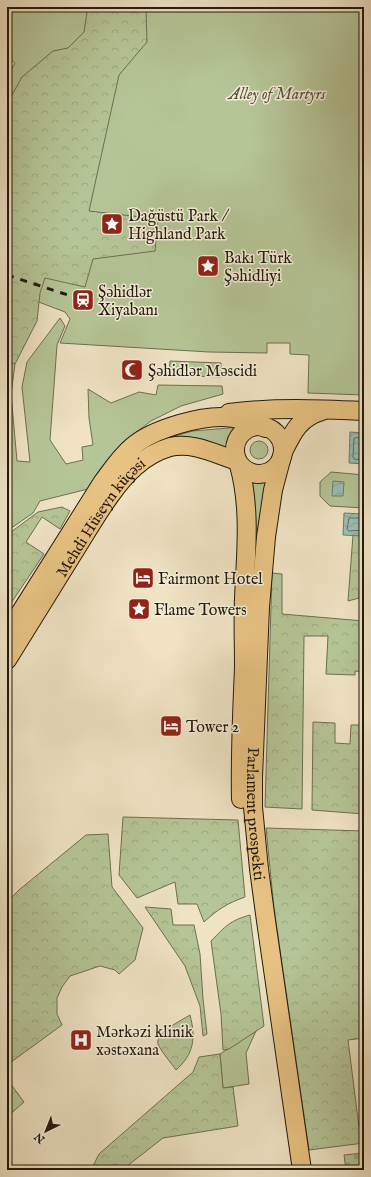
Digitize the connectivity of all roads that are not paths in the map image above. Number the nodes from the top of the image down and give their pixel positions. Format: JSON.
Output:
{"nodes":[{"id":1,"x":285,"y":409,"type":"junction"},
{"id":2,"x":326,"y":410,"type":"junction"},
{"id":3,"x":364,"y":411,"type":"edge"},
{"id":4,"x":204,"y":418,"type":"junction"},
{"id":5,"x":254,"y":428,"type":"junction"},
{"id":6,"x":282,"y":454,"type":"junction"},
{"id":7,"x":238,"y":463,"type":"junction"},
{"id":8,"x":7,"y":634,"type":"edge"},
{"id":9,"x":7,"y":660,"type":"edge"},
{"id":10,"x":290,"y":1170,"type":"edge"},
{"id":11,"x":302,"y":1170,"type":"edge"}],
"edges":[{"from":1,"to":2,"type":"main road","name":"Mehdi Hüseyn küçəsi"},
{"from":1,"to":4,"type":"main road","name":"Mehdi Hüseyn küçəsi"},
{"from":1,"to":5,"type":"main road"},
{"from":2,"to":3,"type":"main road","name":"Mehdi Hüseyn küçəsi"},
{"from":2,"to":6,"type":"main road"},
{"from":4,"to":5,"type":"main road","name":"Mehdi Hüseyn küçəsi"},
{"from":4,"to":8,"type":"main road","name":"Mehdi Hüseyn küçəsi"},
{"from":5,"to":6,"type":"main road"},
{"from":5,"to":7,"type":"main road"},
{"from":6,"to":7,"type":"main road"},
{"from":6,"to":11,"type":"main road","name":"Parlament prospekti"},
{"from":7,"to":9,"type":"main road","name":"Mehdi Hüseyn küçəsi"},
{"from":7,"to":10,"type":"main road","name":"Parlament prospekti"}]}
